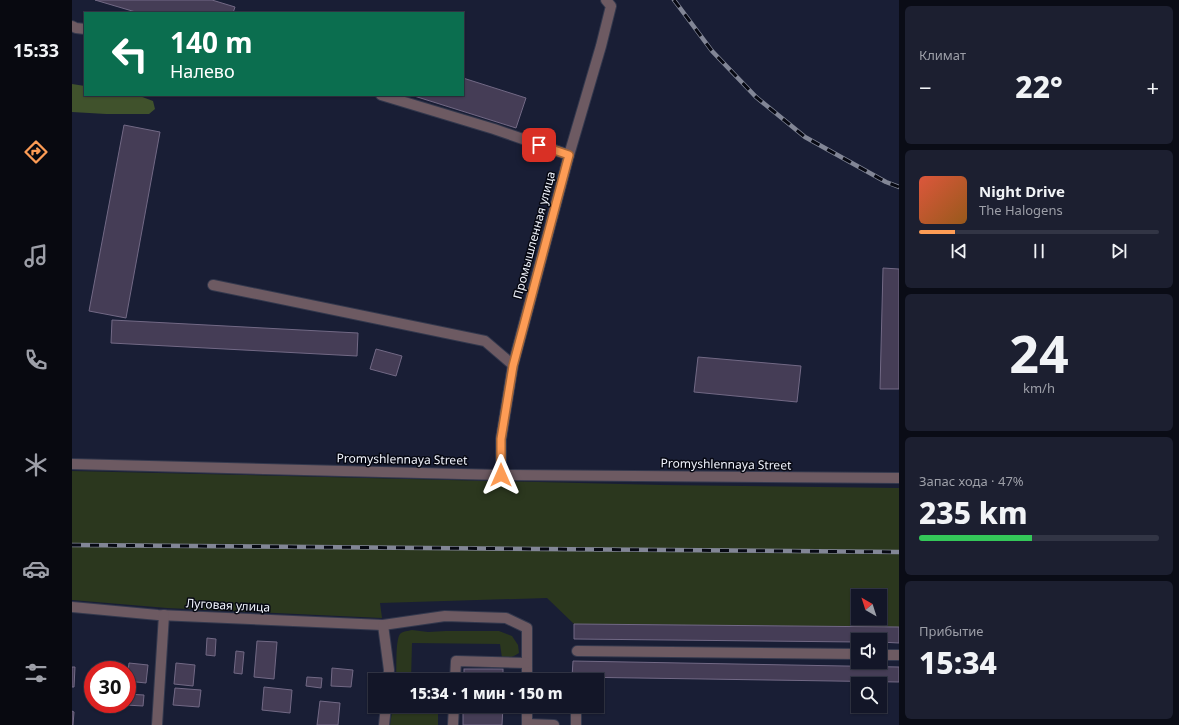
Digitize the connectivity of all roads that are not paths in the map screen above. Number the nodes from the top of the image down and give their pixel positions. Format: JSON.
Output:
{"nodes":[{"id":1,"x":608,"y":3,"type":"edge"},
{"id":2,"x":72,"y":26,"type":"edge"},
{"id":3,"x":84,"y":29,"type":"edge"},
{"id":4,"x":384,"y":96,"type":"edge"},
{"id":5,"x":569,"y":155,"type":"junction"},
{"id":6,"x":213,"y":285,"type":"dead end"},
{"id":7,"x":513,"y":366,"type":"junction"},
{"id":8,"x":72,"y":464,"type":"edge"},
{"id":9,"x":501,"y":475,"type":"junction"},
{"id":10,"x":899,"y":478,"type":"edge"},
{"id":11,"x":72,"y":607,"type":"edge"},
{"id":12,"x":164,"y":615,"type":"junction"},
{"id":13,"x":383,"y":625,"type":"junction"},
{"id":14,"x":577,"y":651,"type":"dead end"},
{"id":15,"x":851,"y":654,"type":"edge"},
{"id":16,"x":887,"y":655,"type":"edge"},
{"id":17,"x":899,"y":655,"type":"edge"},
{"id":18,"x":527,"y":663,"type":"junction"},
{"id":19,"x":389,"y":673,"type":"edge"},
{"id":20,"x":456,"y":673,"type":"edge"},
{"id":21,"x":527,"y":673,"type":"edge"},
{"id":22,"x":385,"y":713,"type":"edge"},
{"id":23,"x":454,"y":713,"type":"edge"},
{"id":24,"x":527,"y":713,"type":"edge"},
{"id":25,"x":576,"y":713,"type":"edge"},
{"id":26,"x":527,"y":724,"type":"edge"},
{"id":27,"x":157,"y":725,"type":"edge"},
{"id":28,"x":384,"y":725,"type":"edge"},
{"id":29,"x":453,"y":725,"type":"edge"},
{"id":30,"x":554,"y":725,"type":"edge"},
{"id":31,"x":576,"y":725,"type":"edge"}],
"edges":[{"from":1,"to":5,"type":"street","name":"Промышленная улица"},
{"from":2,"to":3,"type":"street"},
{"from":4,"to":5,"type":"street"},
{"from":5,"to":7,"type":"street","name":"Промышленная улица"},
{"from":6,"to":7,"type":"street"},
{"from":7,"to":9,"type":"street","name":"Промышленная улица"},
{"from":8,"to":9,"type":"street","name":"Promyshlennaya Street"},
{"from":9,"to":10,"type":"street","name":"Promyshlennaya Street"},
{"from":11,"to":12,"type":"street","name":"Луговая улица"},
{"from":12,"to":13,"type":"street","name":"Луговая улица"},
{"from":12,"to":27,"type":"street"},
{"from":13,"to":18,"type":"street","name":"Луговая улица"},
{"from":13,"to":19,"type":"street"},
{"from":14,"to":15,"type":"street"},
{"from":16,"to":17,"type":"street"},
{"from":18,"to":20,"type":"street"},
{"from":18,"to":21,"type":"street"},
{"from":22,"to":28,"type":"street"},
{"from":23,"to":29,"type":"street"},
{"from":24,"to":26,"type":"street"},
{"from":25,"to":31,"type":"street"},
{"from":26,"to":30,"type":"street"}]}
